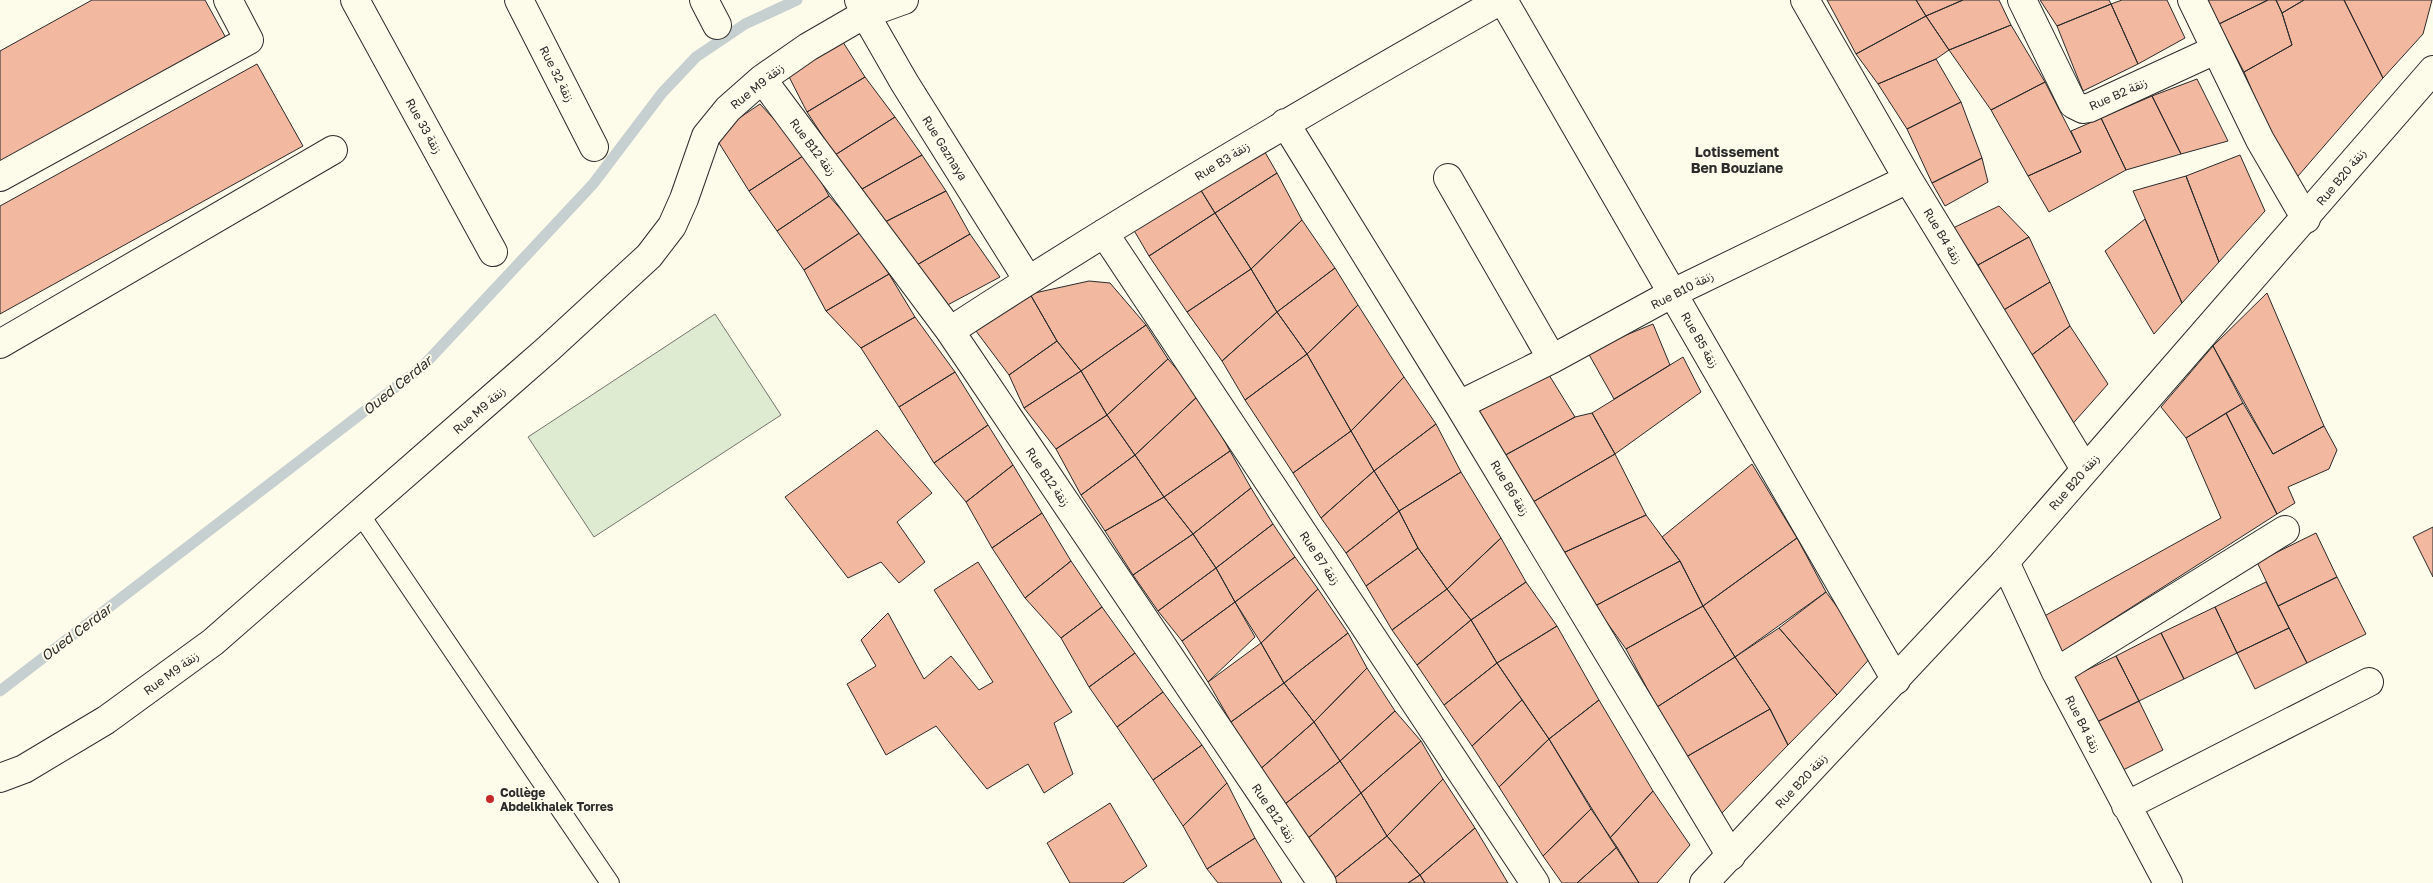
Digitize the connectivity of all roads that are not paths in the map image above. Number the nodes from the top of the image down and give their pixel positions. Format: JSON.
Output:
{"nodes":[{"id":1,"x":228,"y":0,"type":"edge"},
{"id":2,"x":355,"y":0,"type":"edge"},
{"id":3,"x":519,"y":0,"type":"edge"},
{"id":4,"x":704,"y":0,"type":"edge"},
{"id":5,"x":904,"y":0,"type":"edge"},
{"id":6,"x":1502,"y":0,"type":"edge"},
{"id":7,"x":1805,"y":0,"type":"edge"},
{"id":8,"x":2022,"y":0,"type":"edge"},
{"id":9,"x":2192,"y":0,"type":"edge"},
{"id":10,"x":862,"y":6,"type":"edge"},
{"id":11,"x":717,"y":25,"type":"dead end"},
{"id":12,"x":2215,"y":50,"type":"junction"},
{"id":13,"x":2433,"y":70,"type":"edge"},
{"id":14,"x":762,"y":79,"type":"junction"},
{"id":15,"x":1285,"y":123,"type":"junction"},
{"id":16,"x":594,"y":148,"type":"dead end"},
{"id":17,"x":333,"y":150,"type":"dead end"},
{"id":18,"x":0,"y":178,"type":"edge"},
{"id":19,"x":1448,"y":178,"type":"dead end"},
{"id":20,"x":1908,"y":179,"type":"junction"},
{"id":21,"x":2306,"y":219,"type":"junction"},
{"id":22,"x":1104,"y":233,"type":"junction"},
{"id":23,"x":493,"y":252,"type":"dead end"},
{"id":24,"x":1028,"y":280,"type":"junction"},
{"id":25,"x":1673,"y":294,"type":"junction"},
{"id":26,"x":950,"y":331,"type":"junction"},
{"id":27,"x":0,"y":344,"type":"edge"},
{"id":28,"x":1552,"y":359,"type":"junction"},
{"id":29,"x":1459,"y":405,"type":"junction"},
{"id":30,"x":2085,"y":469,"type":"junction"},
{"id":31,"x":360,"y":514,"type":"junction"},
{"id":32,"x":2285,"y":530,"type":"dead end"},
{"id":33,"x":2005,"y":562,"type":"junction"},
{"id":34,"x":2056,"y":672,"type":"junction"},
{"id":35,"x":1896,"y":680,"type":"junction"},
{"id":36,"x":2369,"y":682,"type":"dead end"},
{"id":37,"x":0,"y":778,"type":"edge"},
{"id":38,"x":2126,"y":806,"type":"junction"},
{"id":39,"x":1731,"y":856,"type":"junction"},
{"id":40,"x":610,"y":883,"type":"edge"},
{"id":41,"x":1322,"y":883,"type":"edge"},
{"id":42,"x":1535,"y":883,"type":"edge"},
{"id":43,"x":1704,"y":883,"type":"edge"},
{"id":44,"x":2168,"y":883,"type":"edge"}],
"edges":[{"from":1,"to":18,"type":"street"},
{"from":2,"to":23,"type":"street","name":"Rue 33 زنقة"},
{"from":3,"to":16,"type":"street","name":"Rue 32 زنقة"},
{"from":4,"to":11,"type":"street"},
{"from":5,"to":10,"type":"street","name":"Rue M9 زنقة"},
{"from":6,"to":15,"type":"street","name":"Rue B3 زنقة"},
{"from":6,"to":25,"type":"street","name":"Rue B5 زنقة"},
{"from":7,"to":20,"type":"street","name":"Rue B4 زنقة"},
{"from":8,"to":12,"type":"street","name":"Rue B2 زنقة"},
{"from":9,"to":12,"type":"street"},
{"from":10,"to":14,"type":"street","name":"Rue M9 زنقة"},
{"from":10,"to":24,"type":"street","name":"Rue Gaznaya"},
{"from":12,"to":21,"type":"street"},
{"from":13,"to":21,"type":"street","name":"Rue B20 زنقة"},
{"from":14,"to":26,"type":"street","name":"Rue B12 زنقة"},
{"from":14,"to":31,"type":"street","name":"Rue M9 زنقة"},
{"from":15,"to":22,"type":"street","name":"Rue B3 زنقة"},
{"from":15,"to":29,"type":"street","name":"Rue B6 زنقة"},
{"from":17,"to":27,"type":"street"},
{"from":19,"to":28,"type":"street"},
{"from":20,"to":25,"type":"street","name":"Rue B10 زنقة"},
{"from":20,"to":30,"type":"street","name":"Rue B4 زنقة"},
{"from":21,"to":30,"type":"street","name":"Rue B20 زنقة"},
{"from":22,"to":24,"type":"street","name":"Rue B3 زنقة"},
{"from":22,"to":42,"type":"street","name":"Rue B7 زنقة"},
{"from":24,"to":26,"type":"street","name":"Rue B3 زنقة"},
{"from":25,"to":28,"type":"street","name":"Rue B10 زنقة"},
{"from":25,"to":35,"type":"street","name":"Rue B5 زنقة"},
{"from":26,"to":41,"type":"street","name":"Rue B12 زنقة"},
{"from":28,"to":29,"type":"street","name":"Rue B10 زنقة"},
{"from":29,"to":39,"type":"street","name":"Rue B6 زنقة"},
{"from":30,"to":33,"type":"street","name":"Rue B20 زنقة"},
{"from":31,"to":37,"type":"street","name":"Rue M9 زنقة"},
{"from":31,"to":40,"type":"lane"},
{"from":32,"to":34,"type":"street"},
{"from":33,"to":34,"type":"street","name":"Rue B4 زنقة"},
{"from":33,"to":35,"type":"street","name":"Rue B20 زنقة"},
{"from":34,"to":38,"type":"street","name":"Rue B4 زنقة"},
{"from":35,"to":39,"type":"street","name":"Rue B20 زنقة"},
{"from":36,"to":38,"type":"street"},
{"from":38,"to":44,"type":"street","name":"Rue B4 زنقة"},
{"from":39,"to":43,"type":"street","name":"Rue B20 زنقة"}]}
